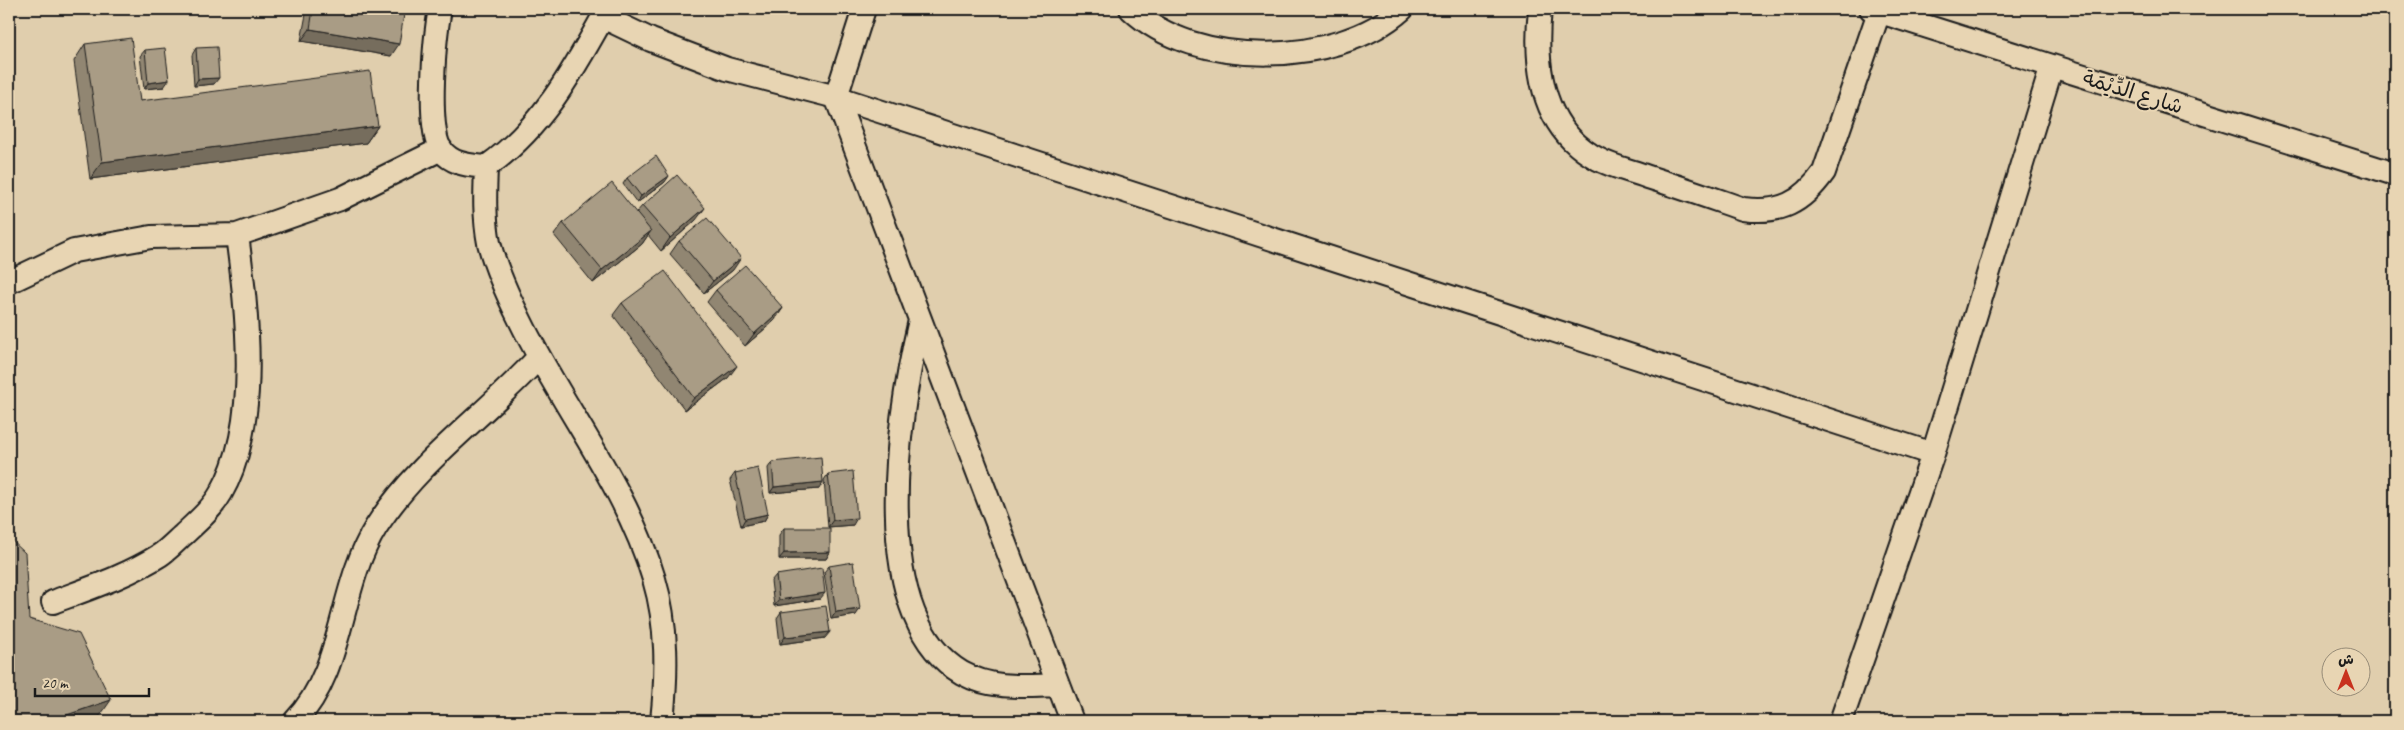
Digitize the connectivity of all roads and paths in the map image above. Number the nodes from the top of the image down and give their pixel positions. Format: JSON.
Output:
{"nodes":[{"id":1,"x":440,"y":9,"type":"edge"},
{"id":2,"x":864,"y":9,"type":"edge"},
{"id":3,"x":1131,"y":9,"type":"edge"},
{"id":4,"x":1402,"y":9,"type":"edge"},
{"id":5,"x":1540,"y":9,"type":"edge"},
{"id":6,"x":1875,"y":10,"type":"edge"},
{"id":7,"x":604,"y":13,"type":"edge"},
{"id":8,"x":2052,"y":66,"type":"junction"},
{"id":9,"x":836,"y":98,"type":"junction"},
{"id":10,"x":441,"y":149,"type":"junction"},
{"id":11,"x":486,"y":167,"type":"junction"},
{"id":12,"x":2395,"y":174,"type":"edge"},
{"id":13,"x":237,"y":235,"type":"junction"},
{"id":14,"x":9,"y":282,"type":"edge"},
{"id":15,"x":920,"y":320,"type":"junction"},
{"id":16,"x":538,"y":358,"type":"junction"},
{"id":17,"x":1933,"y":454,"type":"junction"},
{"id":18,"x":53,"y":602,"type":"dead end"},
{"id":19,"x":1058,"y":685,"type":"junction"},
{"id":20,"x":295,"y":721,"type":"edge"},
{"id":21,"x":662,"y":721,"type":"edge"},
{"id":22,"x":1072,"y":721,"type":"edge"},
{"id":23,"x":1843,"y":721,"type":"edge"}],
"edges":[{"from":1,"to":10,"type":"lane"},
{"from":2,"to":9,"type":"lane"},
{"from":3,"to":4,"type":"lane"},
{"from":5,"to":6,"type":"lane"},
{"from":6,"to":8,"type":"lane","name":"شارع الدِّيْمَة"},
{"from":7,"to":9,"type":"lane"},
{"from":7,"to":11,"type":"lane"},
{"from":8,"to":12,"type":"lane","name":"شارع الدِّيْمَة"},
{"from":8,"to":17,"type":"lane"},
{"from":9,"to":15,"type":"lane"},
{"from":9,"to":17,"type":"lane"},
{"from":10,"to":11,"type":"lane"},
{"from":10,"to":13,"type":"lane"},
{"from":11,"to":16,"type":"lane"},
{"from":13,"to":14,"type":"lane"},
{"from":13,"to":18,"type":"lane"},
{"from":15,"to":19,"type":"lane"},
{"from":15,"to":19,"type":"lane"},
{"from":16,"to":20,"type":"lane"},
{"from":16,"to":21,"type":"lane"},
{"from":17,"to":23,"type":"lane"},
{"from":19,"to":22,"type":"lane"}]}
